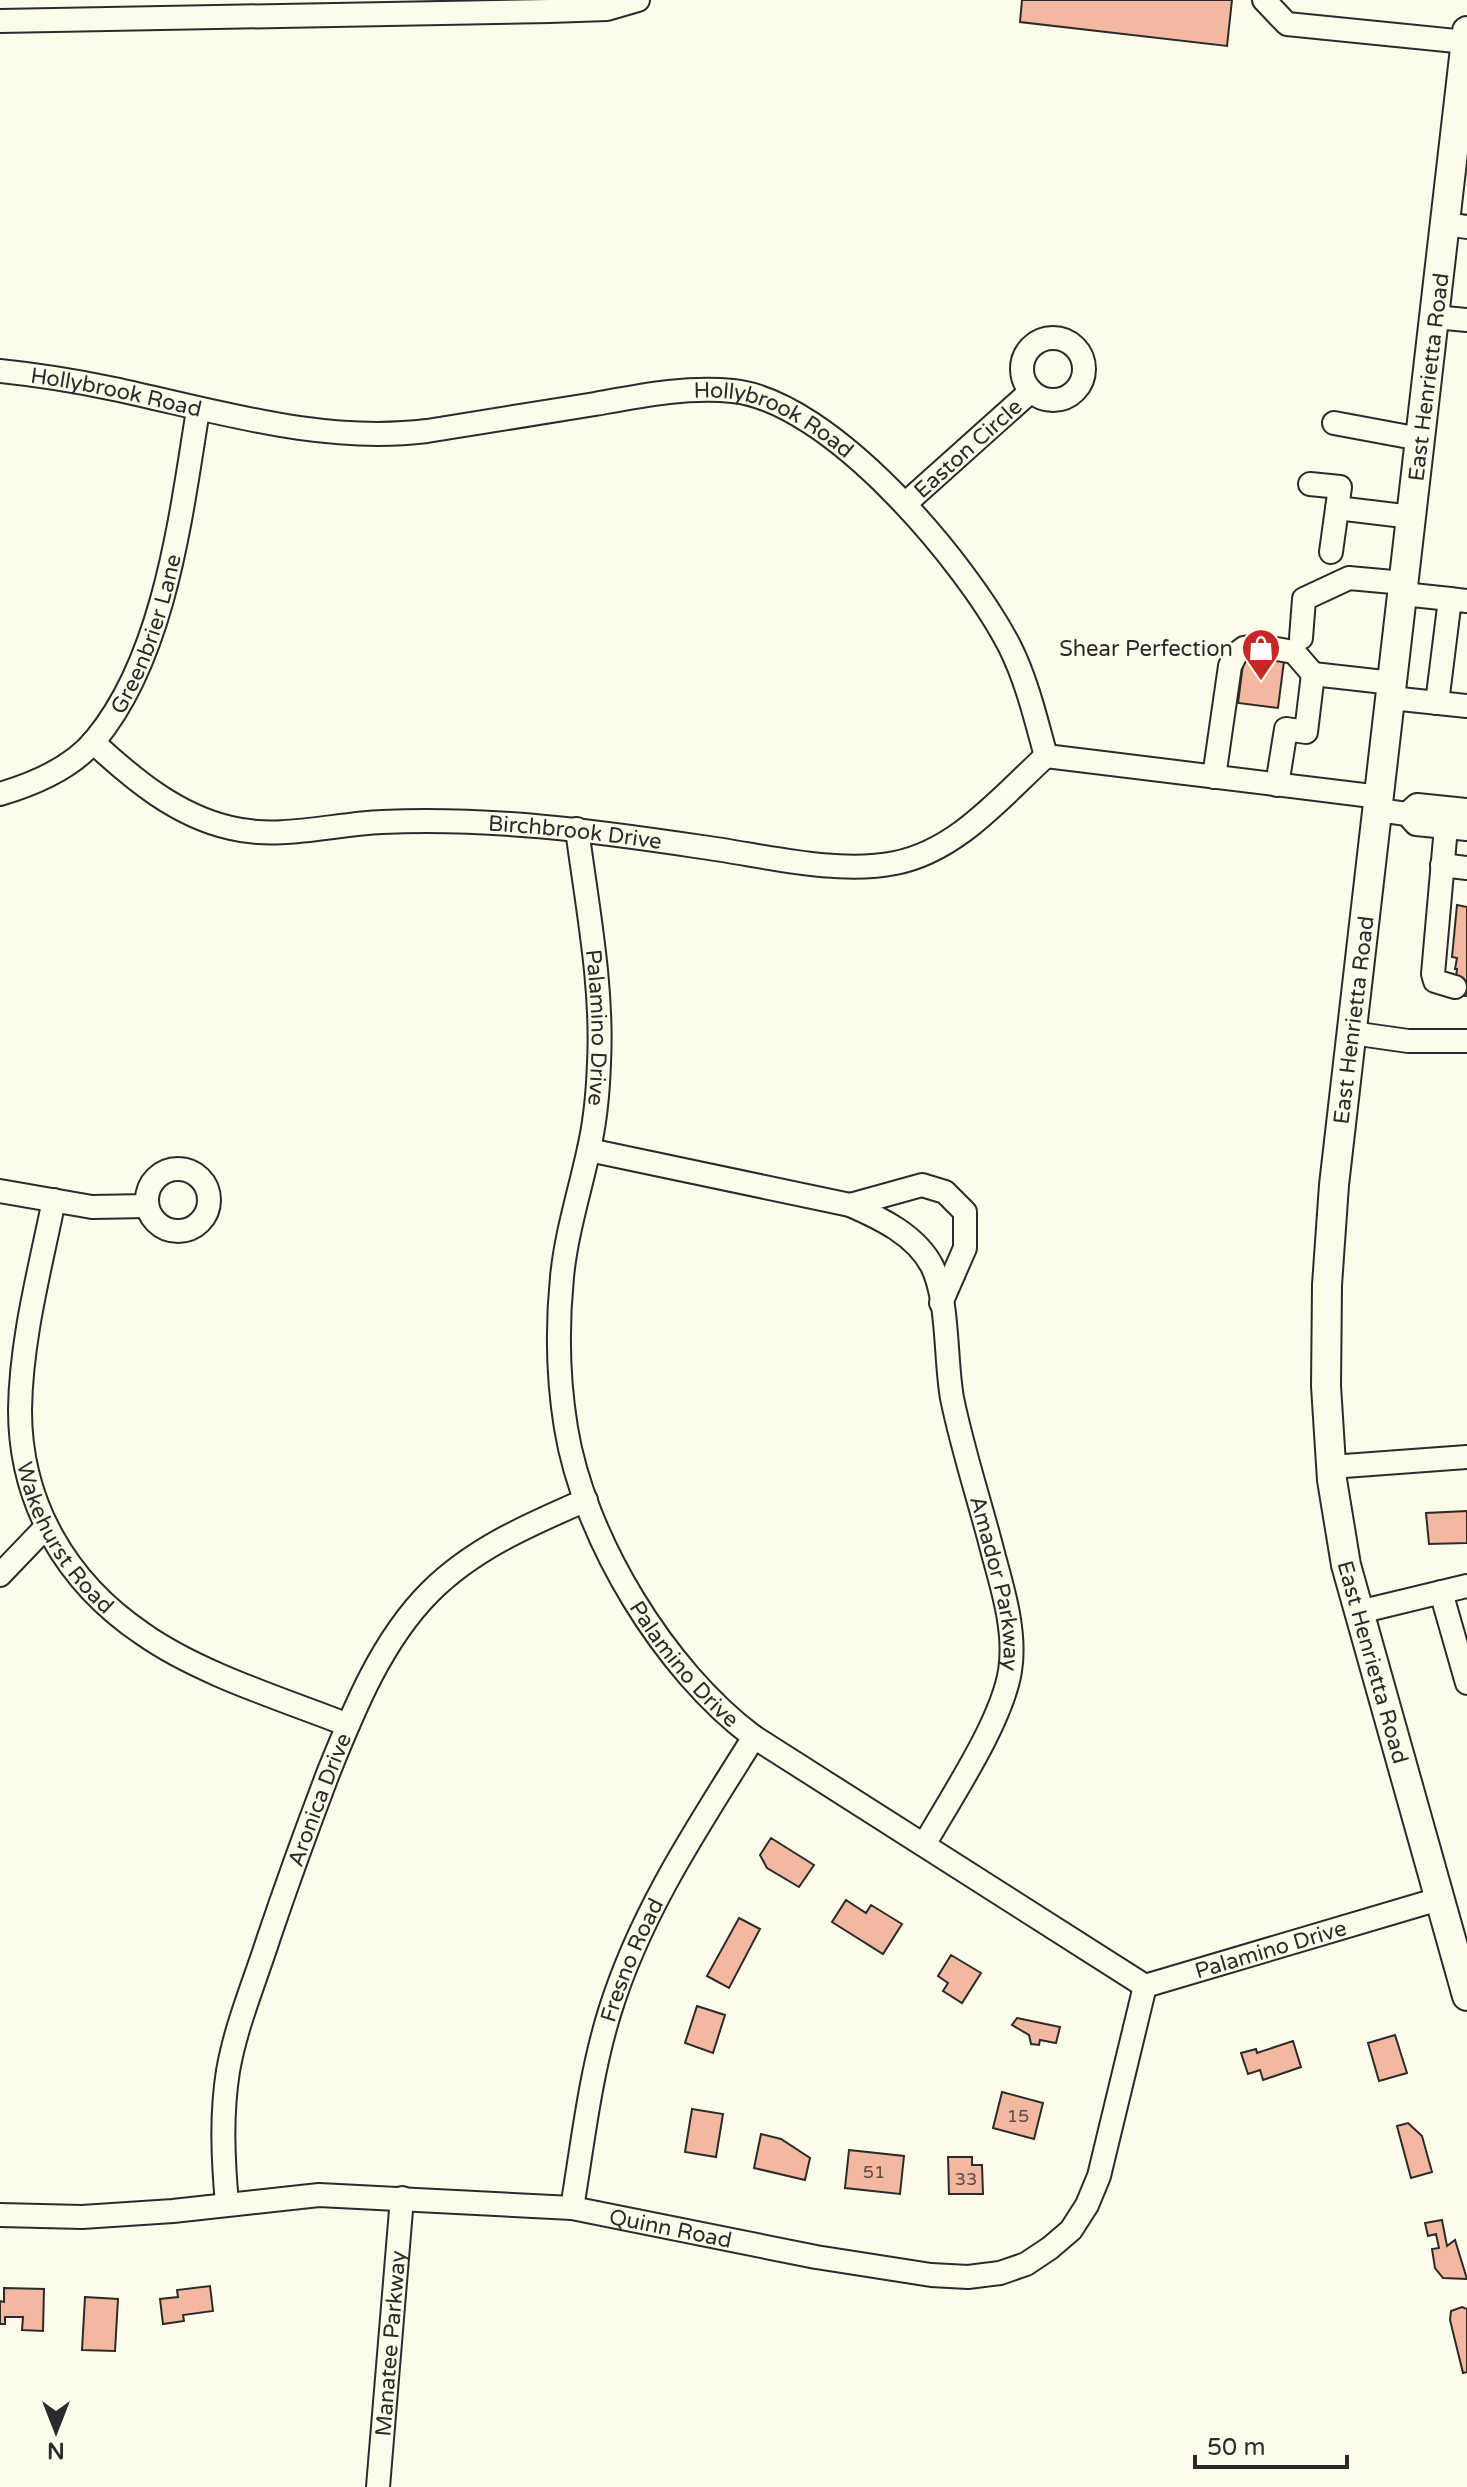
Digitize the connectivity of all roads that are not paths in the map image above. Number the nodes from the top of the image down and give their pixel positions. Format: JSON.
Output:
{"nodes":[{"id":1,"x":638,"y":0,"type":"edge"},
{"id":2,"x":1264,"y":0,"type":"edge"},
{"id":3,"x":73,"y":10,"type":"edge"},
{"id":4,"x":0,"y":21,"type":"edge"},
{"id":5,"x":1466,"y":37,"type":"edge"},
{"id":6,"x":1463,"y":97,"type":"edge"},
{"id":7,"x":1461,"y":142,"type":"edge"},
{"id":8,"x":1457,"y":225,"type":"edge"},
{"id":9,"x":1434,"y":317,"type":"junction"},
{"id":10,"x":1467,"y":320,"type":"edge"},
{"id":11,"x":0,"y":371,"type":"edge"},
{"id":12,"x":1031,"y":391,"type":"dead end"},
{"id":13,"x":198,"y":410,"type":"junction"},
{"id":14,"x":1334,"y":423,"type":"dead end"},
{"id":15,"x":1420,"y":439,"type":"junction"},
{"id":16,"x":1310,"y":484,"type":"dead end"},
{"id":17,"x":905,"y":504,"type":"junction"},
{"id":18,"x":1337,"y":508,"type":"junction"},
{"id":19,"x":1412,"y":517,"type":"junction"},
{"id":20,"x":1331,"y":552,"type":"dead end"},
{"id":21,"x":1404,"y":588,"type":"junction"},
{"id":22,"x":1458,"y":600,"type":"edge"},
{"id":23,"x":1301,"y":638,"type":"dead end"},
{"id":24,"x":1313,"y":674,"type":"junction"},
{"id":25,"x":1392,"y":691,"type":"junction"},
{"id":26,"x":1437,"y":703,"type":"junction"},
{"id":27,"x":1467,"y":706,"type":"edge"},
{"id":28,"x":93,"y":742,"type":"junction"},
{"id":29,"x":1046,"y":756,"type":"junction"},
{"id":30,"x":1214,"y":777,"type":"junction"},
{"id":31,"x":1277,"y":785,"type":"junction"},
{"id":32,"x":0,"y":794,"type":"edge"},
{"id":33,"x":1379,"y":803,"type":"junction"},
{"id":34,"x":1467,"y":810,"type":"edge"},
{"id":35,"x":1407,"y":814,"type":"junction"},
{"id":36,"x":1456,"y":828,"type":"edge"},
{"id":37,"x":577,"y":829,"type":"junction"},
{"id":38,"x":1442,"y":865,"type":"junction"},
{"id":39,"x":1467,"y":868,"type":"edge"},
{"id":40,"x":1455,"y":987,"type":"dead end"},
{"id":41,"x":1352,"y":1033,"type":"junction"},
{"id":42,"x":1467,"y":1041,"type":"edge"},
{"id":43,"x":589,"y":1150,"type":"junction"},
{"id":44,"x":0,"y":1191,"type":"edge"},
{"id":45,"x":54,"y":1200,"type":"junction"},
{"id":46,"x":850,"y":1205,"type":"junction"},
{"id":47,"x":147,"y":1206,"type":"dead end"},
{"id":48,"x":941,"y":1303,"type":"junction"},
{"id":49,"x":1467,"y":1457,"type":"edge"},
{"id":50,"x":1331,"y":1467,"type":"junction"},
{"id":51,"x":586,"y":1500,"type":"junction"},
{"id":52,"x":45,"y":1528,"type":"junction"},
{"id":53,"x":0,"y":1575,"type":"edge"},
{"id":54,"x":1467,"y":1586,"type":"edge"},
{"id":55,"x":1441,"y":1592,"type":"junction"},
{"id":56,"x":1359,"y":1612,"type":"junction"},
{"id":57,"x":1467,"y":1683,"type":"edge"},
{"id":58,"x":348,"y":1725,"type":"junction"},
{"id":59,"x":754,"y":1737,"type":"junction"},
{"id":60,"x":924,"y":1845,"type":"junction"},
{"id":61,"x":1439,"y":1899,"type":"junction"},
{"id":62,"x":1461,"y":1953,"type":"edge"},
{"id":63,"x":1145,"y":1986,"type":"junction"},
{"id":64,"x":1467,"y":1996,"type":"edge"},
{"id":65,"x":402,"y":2198,"type":"junction"},
{"id":66,"x":227,"y":2204,"type":"junction"},
{"id":67,"x":572,"y":2208,"type":"junction"},
{"id":68,"x":0,"y":2215,"type":"edge"},
{"id":69,"x":378,"y":2487,"type":"edge"}],
"edges":[{"from":1,"to":3,"type":"street"},
{"from":2,"to":5,"type":"street"},
{"from":3,"to":4,"type":"street"},
{"from":5,"to":6,"type":"main road","name":"East Henrietta Road"},
{"from":6,"to":7,"type":"main road","name":"East Henrietta Road"},
{"from":7,"to":8,"type":"main road","name":"East Henrietta Road"},
{"from":8,"to":9,"type":"main road","name":"East Henrietta Road"},
{"from":9,"to":10,"type":"street"},
{"from":9,"to":15,"type":"main road","name":"East Henrietta Road"},
{"from":11,"to":13,"type":"street","name":"Hollybrook Road"},
{"from":12,"to":17,"type":"street","name":"Easton Circle"},
{"from":13,"to":17,"type":"street","name":"Hollybrook Road"},
{"from":13,"to":28,"type":"street","name":"Greenbrier Lane"},
{"from":14,"to":15,"type":"street"},
{"from":15,"to":19,"type":"main road","name":"East Henrietta Road"},
{"from":16,"to":18,"type":"street"},
{"from":17,"to":29,"type":"street","name":"Hollybrook Road"},
{"from":18,"to":19,"type":"street"},
{"from":18,"to":20,"type":"street"},
{"from":19,"to":21,"type":"main road","name":"East Henrietta Road"},
{"from":21,"to":22,"type":"street"},
{"from":21,"to":23,"type":"street"},
{"from":21,"to":25,"type":"main road","name":"East Henrietta Road"},
{"from":22,"to":26,"type":"street"},
{"from":24,"to":25,"type":"street"},
{"from":24,"to":30,"type":"street"},
{"from":24,"to":31,"type":"street"},
{"from":25,"to":26,"type":"street"},
{"from":25,"to":33,"type":"main road","name":"East Henrietta Road"},
{"from":26,"to":27,"type":"street"},
{"from":28,"to":32,"type":"street","name":"Greenbrier Lane"},
{"from":28,"to":37,"type":"street","name":"Birchbrook Drive"},
{"from":29,"to":30,"type":"street"},
{"from":29,"to":37,"type":"street","name":"Birchbrook Drive"},
{"from":30,"to":31,"type":"street"},
{"from":31,"to":33,"type":"street"},
{"from":33,"to":35,"type":"street"},
{"from":33,"to":41,"type":"main road","name":"East Henrietta Road"},
{"from":34,"to":35,"type":"street"},
{"from":35,"to":36,"type":"street"},
{"from":36,"to":38,"type":"street"},
{"from":37,"to":43,"type":"street","name":"Palamino Drive"},
{"from":38,"to":39,"type":"street"},
{"from":38,"to":40,"type":"street"},
{"from":41,"to":42,"type":"street"},
{"from":41,"to":50,"type":"main road","name":"East Henrietta Road"},
{"from":43,"to":46,"type":"street","name":"Amador Parkway"},
{"from":43,"to":51,"type":"street","name":"Palamino Drive"},
{"from":44,"to":45,"type":"street"},
{"from":45,"to":47,"type":"street"},
{"from":45,"to":52,"type":"street","name":"Wakehurst Road"},
{"from":46,"to":48,"type":"street","name":"Amador Parkway"},
{"from":46,"to":48,"type":"street","name":"Amador Parkway"},
{"from":48,"to":60,"type":"street","name":"Amador Parkway"},
{"from":49,"to":50,"type":"street"},
{"from":50,"to":56,"type":"main road","name":"East Henrietta Road"},
{"from":51,"to":58,"type":"street","name":"Aronica Drive"},
{"from":51,"to":59,"type":"street","name":"Palamino Drive"},
{"from":52,"to":53,"type":"street"},
{"from":52,"to":58,"type":"street","name":"Wakehurst Road"},
{"from":54,"to":55,"type":"street"},
{"from":55,"to":56,"type":"street"},
{"from":55,"to":57,"type":"street"},
{"from":56,"to":61,"type":"main road","name":"East Henrietta Road"},
{"from":58,"to":66,"type":"street","name":"Aronica Drive"},
{"from":59,"to":60,"type":"street","name":"Palamino Drive"},
{"from":59,"to":67,"type":"street","name":"Fresno Road"},
{"from":60,"to":63,"type":"street","name":"Palamino Drive"},
{"from":61,"to":62,"type":"main road","name":"East Henrietta Road"},
{"from":61,"to":63,"type":"street","name":"Palamino Drive"},
{"from":62,"to":64,"type":"main road","name":"East Henrietta Road"},
{"from":63,"to":67,"type":"street","name":"Quinn Road"},
{"from":65,"to":66,"type":"street","name":"Quinn Road"},
{"from":65,"to":67,"type":"street","name":"Quinn Road"},
{"from":65,"to":69,"type":"street","name":"Manatee Parkway"},
{"from":66,"to":68,"type":"street","name":"Quinn Road"}]}
